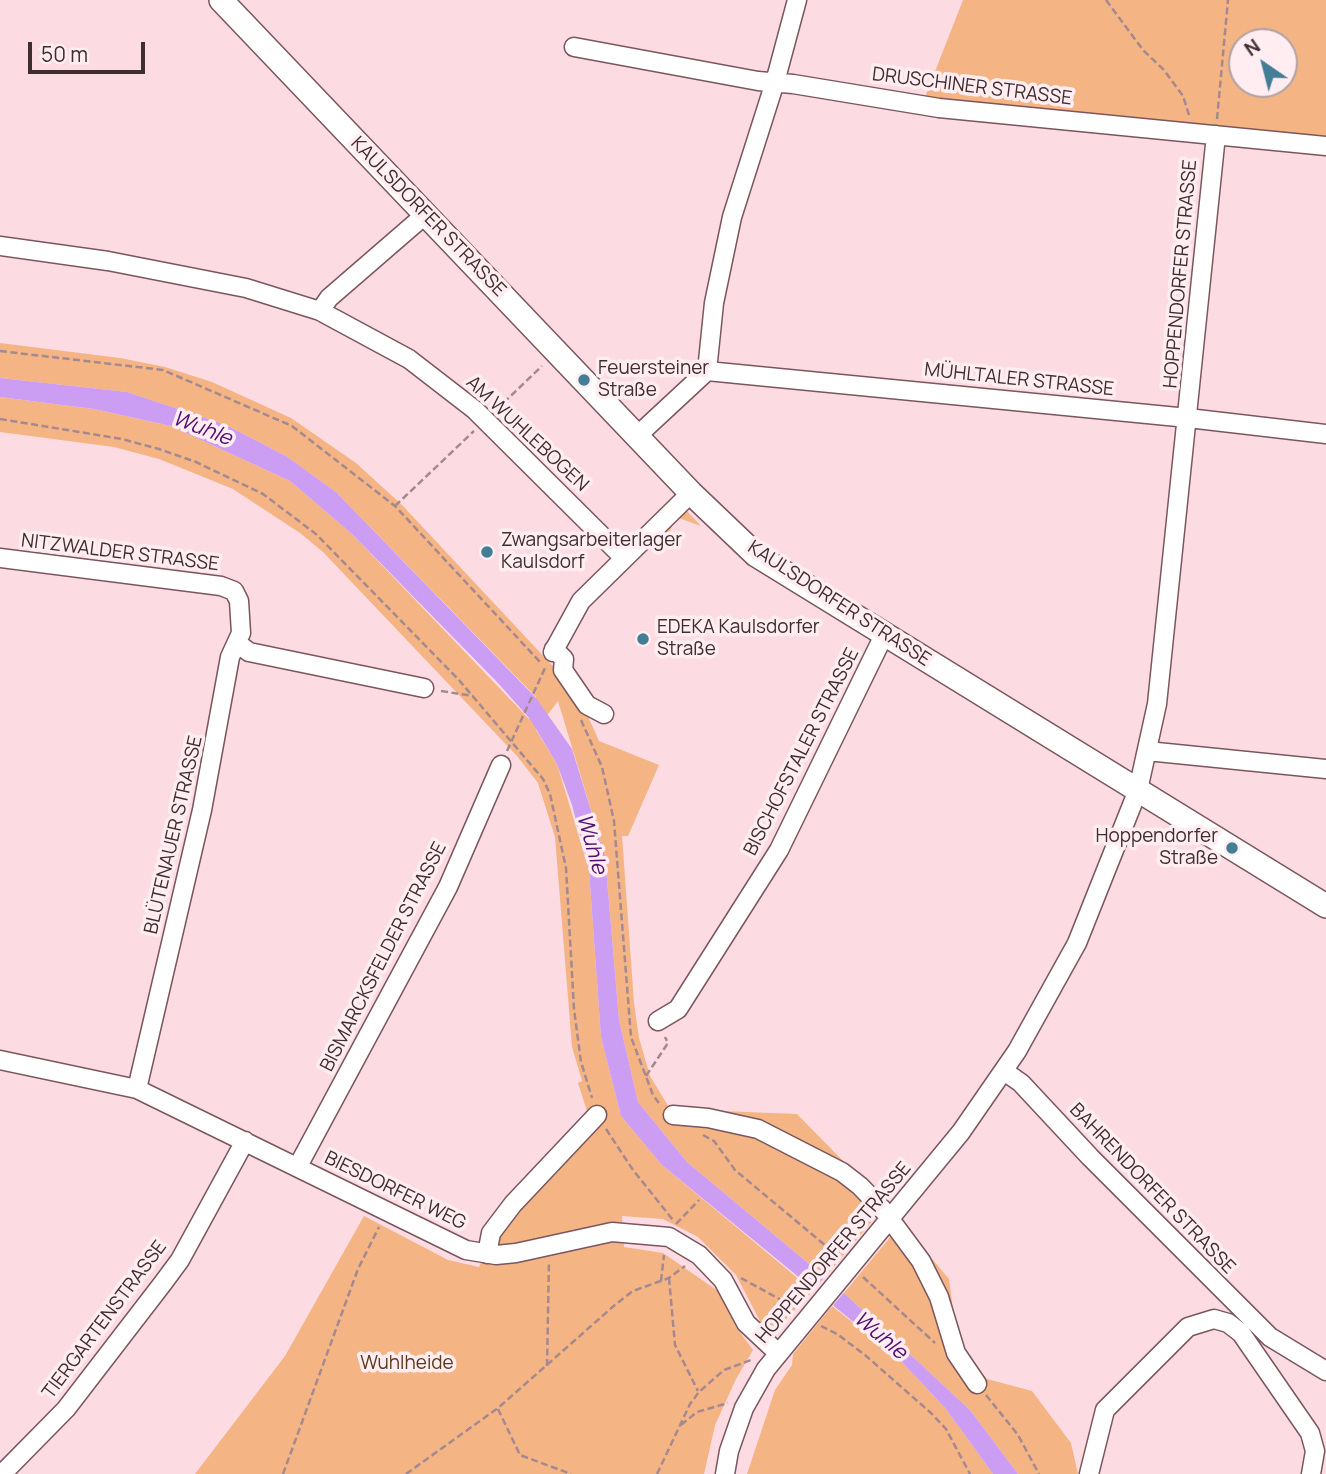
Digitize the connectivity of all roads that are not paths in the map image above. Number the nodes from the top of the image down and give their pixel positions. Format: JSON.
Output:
{"nodes":[{"id":1,"x":221,"y":0,"type":"edge"},
{"id":2,"x":797,"y":0,"type":"edge"},
{"id":3,"x":573,"y":47,"type":"dead end"},
{"id":4,"x":775,"y":82,"type":"junction"},
{"id":5,"x":1216,"y":135,"type":"junction"},
{"id":6,"x":1326,"y":146,"type":"edge"},
{"id":7,"x":426,"y":214,"type":"junction"},
{"id":8,"x":0,"y":246,"type":"edge"},
{"id":9,"x":320,"y":311,"type":"junction"},
{"id":10,"x":707,"y":371,"type":"junction"},
{"id":11,"x":1188,"y":418,"type":"junction"},
{"id":12,"x":1326,"y":435,"type":"edge"},
{"id":13,"x":638,"y":436,"type":"junction"},
{"id":14,"x":691,"y":493,"type":"junction"},
{"id":15,"x":623,"y":557,"type":"junction"},
{"id":16,"x":0,"y":558,"type":"edge"},
{"id":17,"x":234,"y":591,"type":"joint"},
{"id":18,"x":884,"y":635,"type":"junction"},
{"id":19,"x":237,"y":643,"type":"junction"},
{"id":20,"x":424,"y":688,"type":"road end"},
{"id":21,"x":604,"y":714,"type":"dead end"},
{"id":22,"x":1147,"y":751,"type":"junction"},
{"id":23,"x":502,"y":765,"type":"dead end"},
{"id":24,"x":1326,"y":769,"type":"edge"},
{"id":25,"x":1138,"y":790,"type":"junction"},
{"id":26,"x":1326,"y":906,"type":"edge"},
{"id":27,"x":658,"y":1021,"type":"road end"},
{"id":28,"x":0,"y":1060,"type":"edge"},
{"id":29,"x":1004,"y":1071,"type":"junction"},
{"id":30,"x":137,"y":1089,"type":"junction"},
{"id":31,"x":597,"y":1115,"type":"road end"},
{"id":32,"x":673,"y":1115,"type":"road end"},
{"id":33,"x":245,"y":1141,"type":"junction"},
{"id":34,"x":298,"y":1166,"type":"junction"},
{"id":35,"x":889,"y":1219,"type":"junction"},
{"id":36,"x":487,"y":1254,"type":"junction"},
{"id":37,"x":1270,"y":1337,"type":"junction"},
{"id":38,"x":778,"y":1353,"type":"junction"},
{"id":39,"x":1255,"y":1355,"type":"junction"},
{"id":40,"x":1326,"y":1371,"type":"edge"},
{"id":41,"x":977,"y":1384,"type":"road end"},
{"id":42,"x":2,"y":1474,"type":"edge"},
{"id":43,"x":725,"y":1474,"type":"edge"},
{"id":44,"x":1089,"y":1474,"type":"edge"},
{"id":45,"x":1311,"y":1474,"type":"edge"}],
"edges":[{"from":1,"to":7,"type":"main road","name":"KAULSDORFER STRASSE"},
{"from":2,"to":4,"type":"street"},
{"from":3,"to":4,"type":"street","name":"DRUSCHINER STRASSE"},
{"from":4,"to":5,"type":"street","name":"DRUSCHINER STRASSE"},
{"from":4,"to":10,"type":"street"},
{"from":5,"to":6,"type":"street","name":"DRUSCHINER STRASSE"},
{"from":5,"to":11,"type":"street","name":"HOPPENDORFER STRASSE"},
{"from":7,"to":9,"type":"street"},
{"from":7,"to":13,"type":"main road","name":"KAULSDORFER STRASSE"},
{"from":8,"to":9,"type":"street","name":"AM WUHLEBOGEN"},
{"from":9,"to":15,"type":"street","name":"AM WUHLEBOGEN"},
{"from":10,"to":11,"type":"street","name":"MÜHLTALER STRASSE"},
{"from":10,"to":13,"type":"street"},
{"from":11,"to":12,"type":"street","name":"MÜHLTALER STRASSE"},
{"from":11,"to":22,"type":"street","name":"HOPPENDORFER STRASSE"},
{"from":13,"to":14,"type":"main road","name":"KAULSDORFER STRASSE"},
{"from":14,"to":15,"type":"street"},
{"from":14,"to":18,"type":"main road","name":"KAULSDORFER STRASSE"},
{"from":15,"to":21,"type":"street"},
{"from":16,"to":17,"type":"street","name":"NITZWALDER STRASSE"},
{"from":17,"to":19,"type":"street","name":"BLÜTENAUER STRASSE"},
{"from":18,"to":25,"type":"main road","name":"KAULSDORFER STRASSE"},
{"from":18,"to":27,"type":"street","name":"BISCHOFSTALER STRASSE"},
{"from":19,"to":20,"type":"street"},
{"from":19,"to":30,"type":"street","name":"BLÜTENAUER STRASSE"},
{"from":22,"to":24,"type":"street"},
{"from":22,"to":25,"type":"street","name":"HOPPENDORFER STRASSE"},
{"from":23,"to":34,"type":"street","name":"BISMARCKSFELDER STRASSE"},
{"from":25,"to":26,"type":"main road","name":"KAULSDORFER STRASSE"},
{"from":25,"to":29,"type":"street","name":"HOPPENDORFER STRASSE"},
{"from":28,"to":30,"type":"street","name":"BIESDORFER WEG"},
{"from":29,"to":35,"type":"street","name":"HOPPENDORFER STRASSE"},
{"from":29,"to":37,"type":"street","name":"BAHRENDORFER STRASSE"},
{"from":30,"to":33,"type":"street","name":"BIESDORFER WEG"},
{"from":31,"to":36,"type":"street"},
{"from":32,"to":35,"type":"street"},
{"from":33,"to":34,"type":"street","name":"BIESDORFER WEG"},
{"from":33,"to":42,"type":"street","name":"TIERGARTENSTRASSE"},
{"from":34,"to":36,"type":"street","name":"BIESDORFER WEG"},
{"from":35,"to":38,"type":"street","name":"HOPPENDORFER STRASSE"},
{"from":35,"to":41,"type":"street"},
{"from":36,"to":38,"type":"street","name":"BIESDORFER WEG"},
{"from":37,"to":39,"type":"street"},
{"from":37,"to":40,"type":"street","name":"BAHRENDORFER STRASSE"},
{"from":38,"to":43,"type":"street","name":"HOPPENDORFER STRASSE"},
{"from":39,"to":44,"type":"street"},
{"from":39,"to":45,"type":"street"}]}
